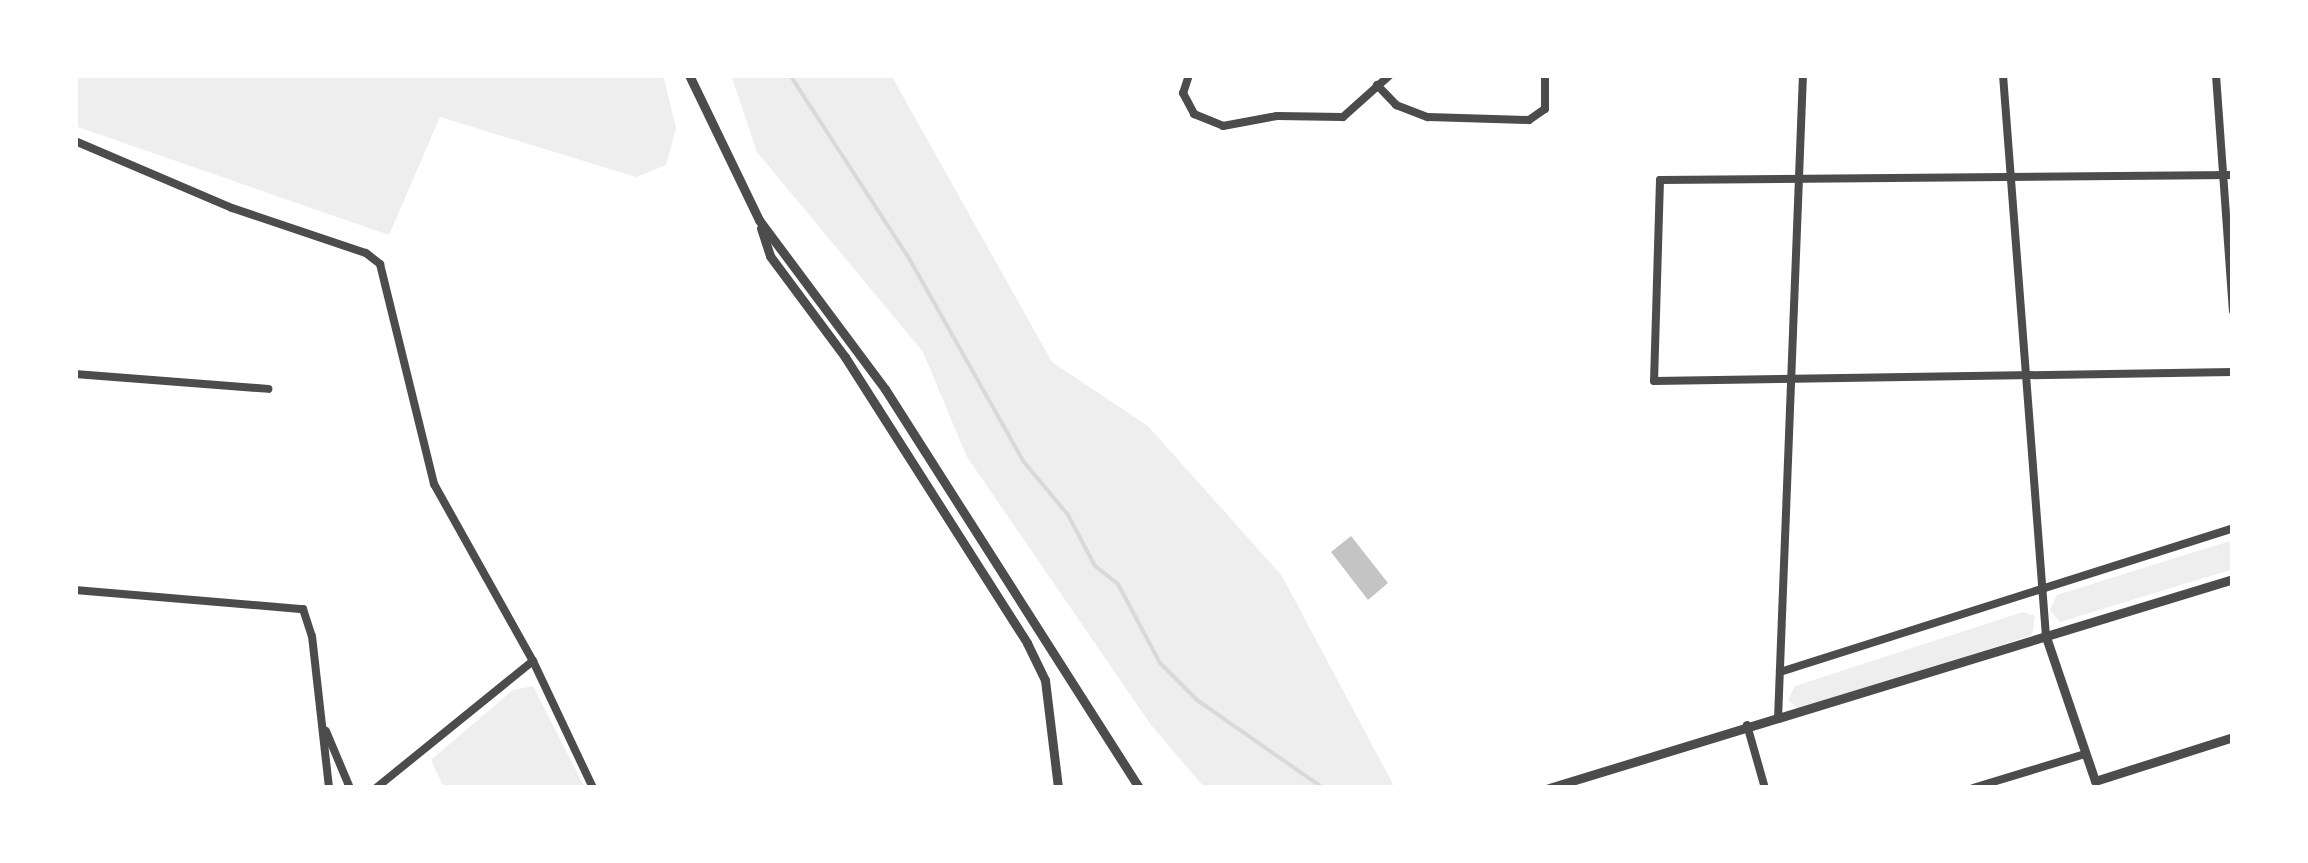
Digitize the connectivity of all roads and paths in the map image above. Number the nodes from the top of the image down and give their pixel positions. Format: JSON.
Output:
{"nodes":[{"id":1,"x":689,"y":75,"type":"edge"},
{"id":2,"x":1189,"y":75,"type":"edge"},
{"id":3,"x":1390,"y":75,"type":"edge"},
{"id":4,"x":1545,"y":75,"type":"edge"},
{"id":5,"x":1803,"y":75,"type":"edge"},
{"id":6,"x":2003,"y":75,"type":"edge"},
{"id":7,"x":2216,"y":75,"type":"edge"},
{"id":8,"x":1376,"y":85,"type":"junction"},
{"id":9,"x":75,"y":141,"type":"edge"},
{"id":10,"x":2228,"y":174,"type":"edge"},
{"id":11,"x":2010,"y":179,"type":"junction"},
{"id":12,"x":1799,"y":180,"type":"junction"},
{"id":13,"x":759,"y":220,"type":"junction"},
{"id":14,"x":2233,"y":310,"type":"edge"},
{"id":15,"x":2024,"y":371,"type":"junction"},
{"id":16,"x":2233,"y":372,"type":"edge"},
{"id":17,"x":75,"y":374,"type":"edge"},
{"id":18,"x":1792,"y":378,"type":"junction"},
{"id":19,"x":268,"y":389,"type":"dead end"},
{"id":20,"x":2233,"y":528,"type":"edge"},
{"id":21,"x":2233,"y":579,"type":"edge"},
{"id":22,"x":2039,"y":589,"type":"junction"},
{"id":23,"x":75,"y":590,"type":"edge"},
{"id":24,"x":2046,"y":637,"type":"junction"},
{"id":25,"x":534,"y":661,"type":"junction"},
{"id":26,"x":1780,"y":672,"type":"junction"},
{"id":27,"x":1778,"y":719,"type":"junction"},
{"id":28,"x":323,"y":722,"type":"junction"},
{"id":29,"x":1747,"y":725,"type":"junction"},
{"id":30,"x":2233,"y":737,"type":"edge"},
{"id":31,"x":2084,"y":754,"type":"junction"},
{"id":32,"x":2096,"y":785,"type":"edge"},
{"id":33,"x":329,"y":788,"type":"edge"},
{"id":34,"x":350,"y":788,"type":"edge"},
{"id":35,"x":376,"y":788,"type":"edge"},
{"id":36,"x":594,"y":788,"type":"edge"},
{"id":37,"x":1058,"y":788,"type":"edge"},
{"id":38,"x":1139,"y":788,"type":"edge"},
{"id":39,"x":1549,"y":788,"type":"edge"},
{"id":40,"x":1765,"y":788,"type":"edge"},
{"id":41,"x":1973,"y":788,"type":"edge"}],
"edges":[{"from":1,"to":13,"type":"street"},
{"from":2,"to":8,"type":"street"},
{"from":3,"to":8,"type":"street"},
{"from":4,"to":8,"type":"street"},
{"from":5,"to":12,"type":"street"},
{"from":6,"to":11,"type":"street"},
{"from":7,"to":10,"type":"street"},
{"from":9,"to":25,"type":"street"},
{"from":10,"to":11,"type":"street"},
{"from":10,"to":14,"type":"street"},
{"from":11,"to":12,"type":"street"},
{"from":11,"to":15,"type":"street"},
{"from":12,"to":18,"type":"street"},
{"from":12,"to":18,"type":"street"},
{"from":13,"to":37,"type":"street"},
{"from":13,"to":38,"type":"street"},
{"from":15,"to":16,"type":"street"},
{"from":15,"to":18,"type":"street"},
{"from":15,"to":22,"type":"street"},
{"from":17,"to":19,"type":"street"},
{"from":18,"to":26,"type":"street"},
{"from":20,"to":22,"type":"street"},
{"from":21,"to":24,"type":"street"},
{"from":22,"to":24,"type":"street"},
{"from":22,"to":26,"type":"street"},
{"from":23,"to":28,"type":"street"},
{"from":24,"to":27,"type":"street"},
{"from":24,"to":31,"type":"street"},
{"from":25,"to":35,"type":"street"},
{"from":25,"to":36,"type":"street"},
{"from":26,"to":27,"type":"street"},
{"from":27,"to":29,"type":"street"},
{"from":28,"to":33,"type":"street"},
{"from":28,"to":34,"type":"street"},
{"from":29,"to":39,"type":"street"},
{"from":29,"to":40,"type":"street"},
{"from":30,"to":32,"type":"street"},
{"from":31,"to":32,"type":"street"},
{"from":31,"to":41,"type":"street"}]}
